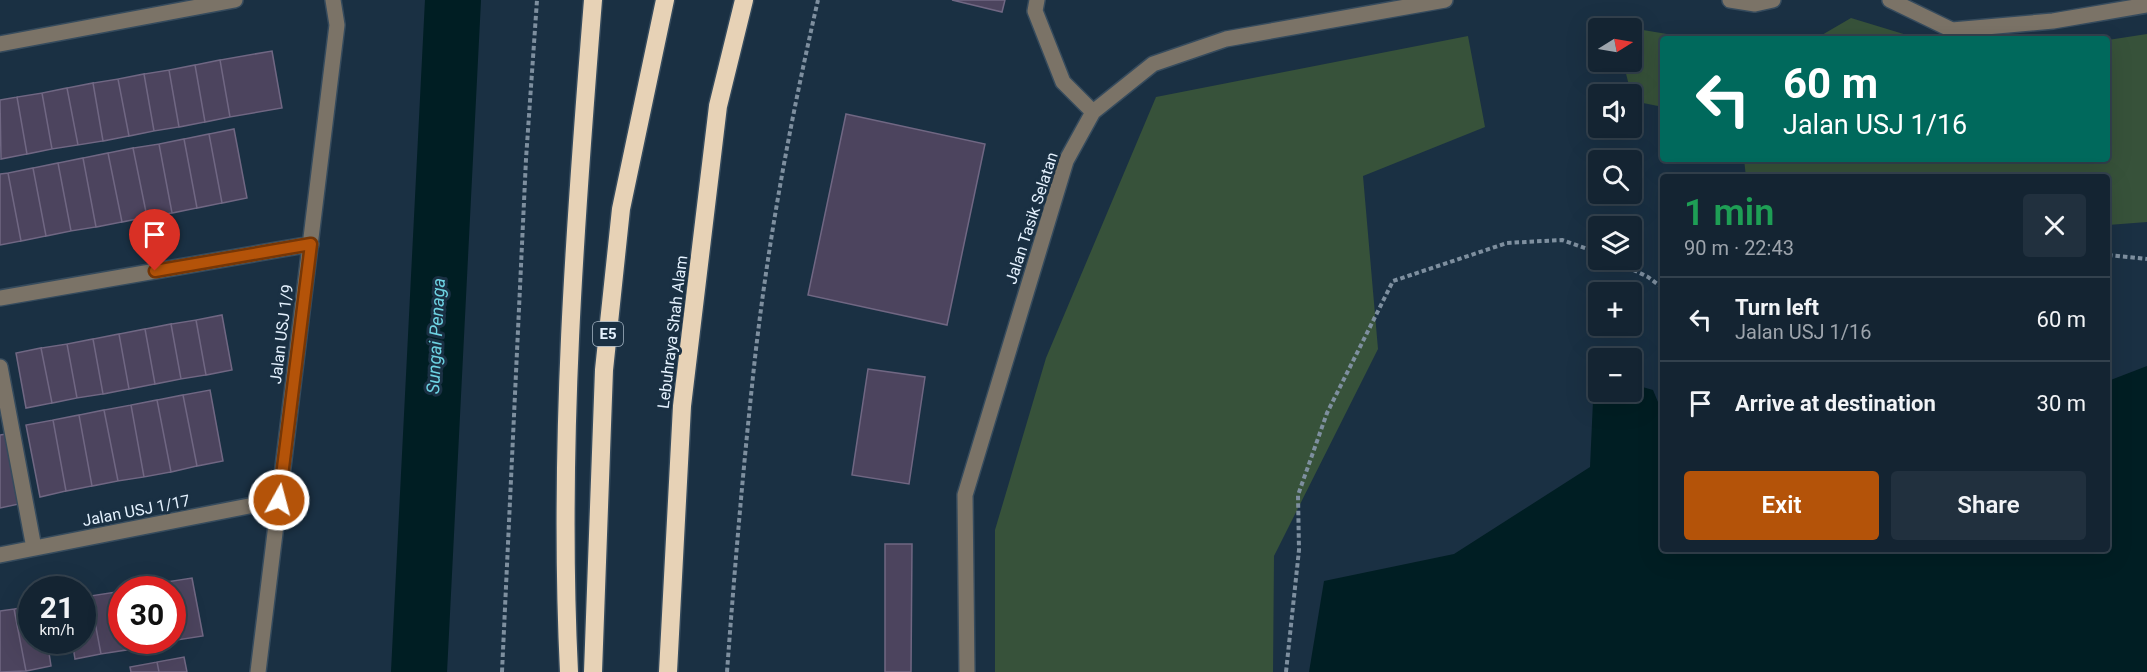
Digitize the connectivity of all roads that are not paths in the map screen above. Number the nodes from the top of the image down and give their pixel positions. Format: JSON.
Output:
{"nodes":[{"id":1,"x":235,"y":0,"type":"edge"},
{"id":2,"x":333,"y":0,"type":"edge"},
{"id":3,"x":593,"y":0,"type":"edge"},
{"id":4,"x":665,"y":0,"type":"edge"},
{"id":5,"x":744,"y":0,"type":"edge"},
{"id":6,"x":1037,"y":0,"type":"edge"},
{"id":7,"x":1445,"y":0,"type":"edge"},
{"id":8,"x":1730,"y":0,"type":"edge"},
{"id":9,"x":1773,"y":0,"type":"edge"},
{"id":10,"x":1890,"y":0,"type":"edge"},
{"id":11,"x":2147,"y":5,"type":"edge"},
{"id":12,"x":0,"y":44,"type":"edge"},
{"id":13,"x":1093,"y":112,"type":"junction"},
{"id":14,"x":311,"y":244,"type":"junction"},
{"id":15,"x":0,"y":298,"type":"edge"},
{"id":16,"x":0,"y":367,"type":"edge"},
{"id":17,"x":279,"y":500,"type":"junction"},
{"id":18,"x":34,"y":548,"type":"junction"},
{"id":19,"x":0,"y":555,"type":"edge"},
{"id":20,"x":258,"y":672,"type":"edge"},
{"id":21,"x":569,"y":672,"type":"edge"},
{"id":22,"x":593,"y":672,"type":"edge"},
{"id":23,"x":668,"y":672,"type":"edge"},
{"id":24,"x":967,"y":672,"type":"edge"}],
"edges":[{"from":1,"to":12,"type":"street"},
{"from":2,"to":14,"type":"street","name":"Jalan USJ 1/9"},
{"from":3,"to":21,"type":"highway"},
{"from":4,"to":22,"type":"highway","number":"E5"},
{"from":5,"to":23,"type":"highway","name":"Lebuhraya Shah Alam"},
{"from":6,"to":13,"type":"street"},
{"from":7,"to":13,"type":"street","name":"Jalan Tasik Selatan"},
{"from":8,"to":9,"type":"street"},
{"from":10,"to":11,"type":"street"},
{"from":13,"to":24,"type":"street","name":"Jalan Tasik Selatan"},
{"from":14,"to":15,"type":"street"},
{"from":14,"to":17,"type":"street","name":"Jalan USJ 1/9"},
{"from":16,"to":18,"type":"street"},
{"from":17,"to":18,"type":"street","name":"Jalan USJ 1/17"},
{"from":17,"to":20,"type":"street","name":"Jalan USJ 1/9"},
{"from":18,"to":19,"type":"street","name":"Jalan USJ 1/17"}]}
